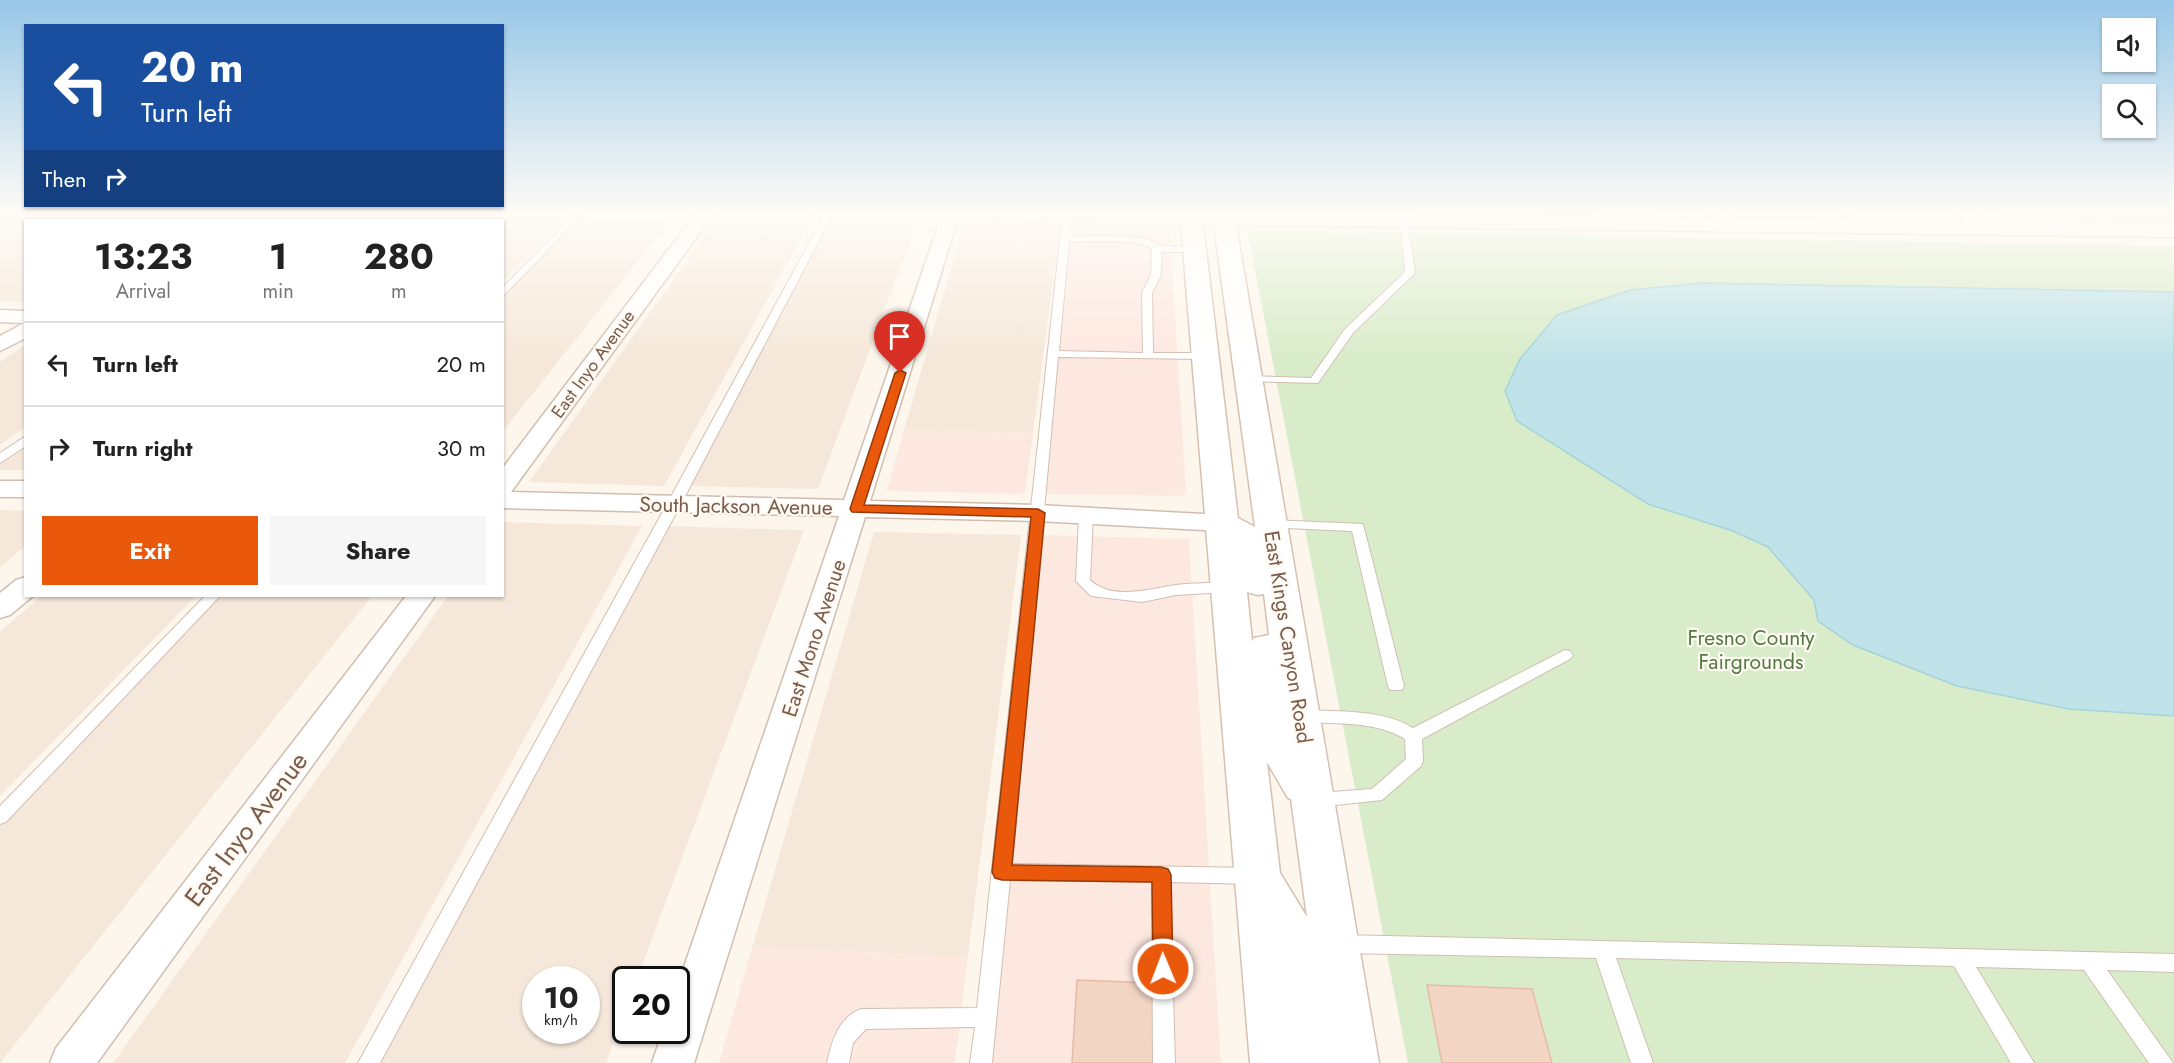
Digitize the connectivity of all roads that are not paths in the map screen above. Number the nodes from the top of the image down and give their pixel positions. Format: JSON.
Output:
{"nodes":[{"id":1,"x":533,"y":262,"type":"edge"},
{"id":2,"x":669,"y":262,"type":"edge"},
{"id":3,"x":803,"y":262,"type":"edge"},
{"id":4,"x":936,"y":262,"type":"edge"},
{"id":5,"x":1062,"y":262,"type":"edge"},
{"id":6,"x":1157,"y":262,"type":"edge"},
{"id":7,"x":1205,"y":262,"type":"edge"},
{"id":8,"x":1216,"y":262,"type":"edge"},
{"id":9,"x":1408,"y":262,"type":"edge"},
{"id":10,"x":504,"y":292,"type":"edge"},
{"id":11,"x":0,"y":316,"type":"edge"},
{"id":12,"x":24,"y":317,"type":"edge"},
{"id":13,"x":24,"y":330,"type":"edge"},
{"id":14,"x":0,"y":345,"type":"edge"},
{"id":15,"x":1054,"y":354,"type":"junction"},
{"id":16,"x":1148,"y":356,"type":"junction"},
{"id":17,"x":1206,"y":368,"type":"junction"},
{"id":18,"x":1249,"y":379,"type":"junction"},
{"id":19,"x":24,"y":441,"type":"edge"},
{"id":20,"x":0,"y":459,"type":"edge"},
{"id":21,"x":504,"y":484,"type":"edge"},
{"id":22,"x":0,"y":489,"type":"edge"},
{"id":23,"x":24,"y":489,"type":"edge"},
{"id":24,"x":504,"y":500,"type":"edge"},
{"id":25,"x":674,"y":504,"type":"junction"},
{"id":26,"x":856,"y":509,"type":"junction"},
{"id":27,"x":1038,"y":513,"type":"junction"},
{"id":28,"x":1086,"y":516,"type":"junction"},
{"id":29,"x":1221,"y":524,"type":"junction"},
{"id":30,"x":1270,"y":524,"type":"junction"},
{"id":31,"x":1228,"y":587,"type":"junction"},
{"id":32,"x":24,"y":588,"type":"edge"},
{"id":33,"x":212,"y":597,"type":"edge"},
{"id":34,"x":421,"y":597,"type":"edge"},
{"id":35,"x":0,"y":608,"type":"edge"},
{"id":36,"x":1565,"y":655,"type":"dead end"},
{"id":37,"x":1396,"y":686,"type":"dead end"},
{"id":38,"x":1300,"y":716,"type":"junction"},
{"id":39,"x":1413,"y":736,"type":"junction"},
{"id":40,"x":1313,"y":800,"type":"junction"},
{"id":41,"x":0,"y":818,"type":"edge"},
{"id":42,"x":1002,"y":872,"type":"junction"},
{"id":43,"x":1161,"y":875,"type":"junction"},
{"id":44,"x":1257,"y":876,"type":"junction"},
{"id":45,"x":1335,"y":944,"type":"junction"},
{"id":46,"x":1603,"y":949,"type":"junction"},
{"id":47,"x":1960,"y":958,"type":"junction"},
{"id":48,"x":2089,"y":961,"type":"junction"},
{"id":49,"x":2174,"y":963,"type":"edge"},
{"id":50,"x":986,"y":1017,"type":"junction"},
{"id":51,"x":71,"y":1063,"type":"edge"},
{"id":52,"x":369,"y":1063,"type":"edge"},
{"id":53,"x":673,"y":1063,"type":"edge"},
{"id":54,"x":838,"y":1063,"type":"edge"},
{"id":55,"x":981,"y":1063,"type":"edge"},
{"id":56,"x":1164,"y":1063,"type":"edge"},
{"id":57,"x":1276,"y":1063,"type":"edge"},
{"id":58,"x":1304,"y":1063,"type":"edge"},
{"id":59,"x":1353,"y":1063,"type":"edge"},
{"id":60,"x":1642,"y":1063,"type":"edge"},
{"id":61,"x":2023,"y":1063,"type":"edge"},
{"id":62,"x":2162,"y":1063,"type":"edge"}],
"edges":[{"from":1,"to":10,"type":"lane"},
{"from":2,"to":21,"type":"street","name":"East Inyo Avenue"},
{"from":3,"to":25,"type":"lane"},
{"from":4,"to":26,"type":"street","name":"East Mono Avenue"},
{"from":5,"to":15,"type":"lane"},
{"from":6,"to":16,"type":"lane"},
{"from":7,"to":17,"type":"main road"},
{"from":8,"to":18,"type":"main road","name":"East Kings Canyon Road"},
{"from":9,"to":18,"type":"lane"},
{"from":11,"to":12,"type":"street"},
{"from":13,"to":14,"type":"street"},
{"from":15,"to":16,"type":"lane"},
{"from":15,"to":27,"type":"lane"},
{"from":16,"to":17,"type":"lane"},
{"from":17,"to":29,"type":"main road"},
{"from":17,"to":30,"type":"main road"},
{"from":18,"to":30,"type":"main road","name":"East Kings Canyon Road"},
{"from":19,"to":20,"type":"lane"},
{"from":22,"to":23,"type":"street"},
{"from":24,"to":25,"type":"street","name":"South Jackson Avenue"},
{"from":25,"to":26,"type":"street","name":"South Jackson Avenue"},
{"from":25,"to":52,"type":"lane"},
{"from":26,"to":27,"type":"street","name":"South Jackson Avenue"},
{"from":26,"to":53,"type":"street","name":"East Mono Avenue"},
{"from":27,"to":28,"type":"street","name":"South Jackson Avenue"},
{"from":27,"to":42,"type":"lane"},
{"from":28,"to":29,"type":"street","name":"South Jackson Avenue"},
{"from":28,"to":31,"type":"lane"},
{"from":29,"to":31,"type":"main road"},
{"from":29,"to":40,"type":"main road"},
{"from":30,"to":37,"type":"lane"},
{"from":30,"to":38,"type":"main road","name":"East Kings Canyon Road"},
{"from":31,"to":44,"type":"main road"},
{"from":32,"to":35,"type":"street"},
{"from":33,"to":41,"type":"lane"},
{"from":34,"to":51,"type":"street","name":"East Inyo Avenue"},
{"from":36,"to":39,"type":"lane"},
{"from":38,"to":39,"type":"lane"},
{"from":38,"to":40,"type":"main road","name":"East Kings Canyon Road"},
{"from":39,"to":40,"type":"lane"},
{"from":40,"to":45,"type":"main road","name":"East Kings Canyon Road"},
{"from":42,"to":43,"type":"lane"},
{"from":42,"to":50,"type":"lane"},
{"from":43,"to":44,"type":"lane"},
{"from":43,"to":56,"type":"lane"},
{"from":44,"to":57,"type":"main road"},
{"from":44,"to":58,"type":"main road"},
{"from":45,"to":46,"type":"lane"},
{"from":45,"to":59,"type":"main road","name":"East Kings Canyon Road"},
{"from":46,"to":47,"type":"lane"},
{"from":46,"to":60,"type":"lane"},
{"from":47,"to":48,"type":"lane"},
{"from":47,"to":61,"type":"lane"},
{"from":48,"to":49,"type":"lane"},
{"from":48,"to":62,"type":"lane"},
{"from":50,"to":54,"type":"lane"},
{"from":50,"to":55,"type":"lane"}]}
